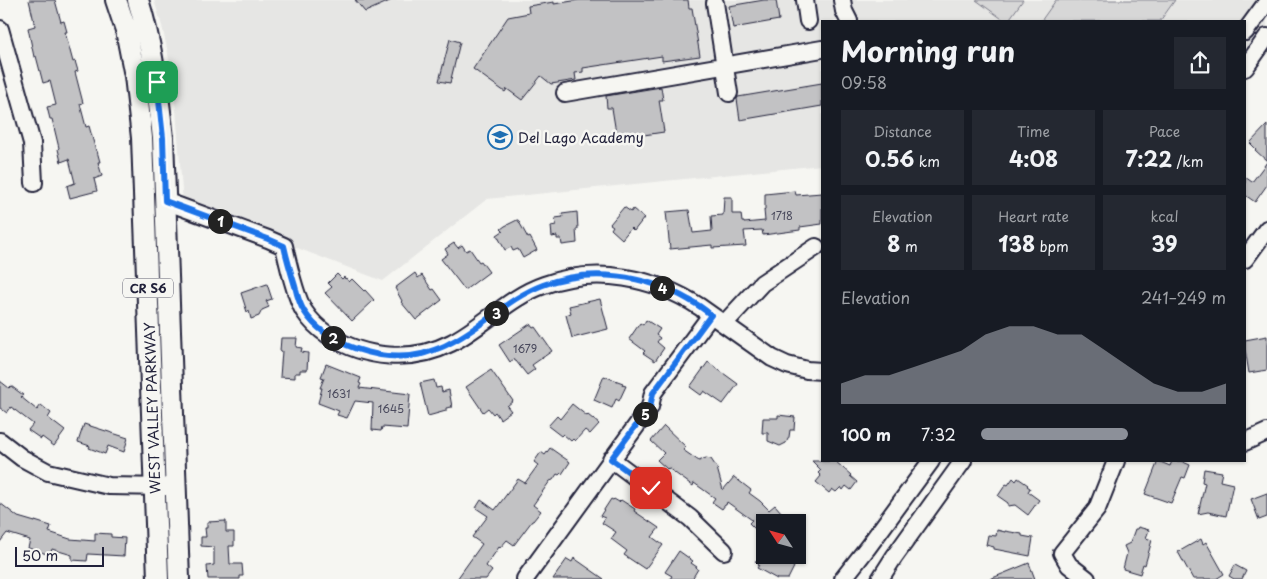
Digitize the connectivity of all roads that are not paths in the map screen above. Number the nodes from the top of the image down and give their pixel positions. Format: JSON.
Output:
{"nodes":[{"id":1,"x":116,"y":0,"type":"edge"},
{"id":2,"x":138,"y":0,"type":"edge"},
{"id":3,"x":805,"y":0,"type":"edge"},
{"id":4,"x":842,"y":0,"type":"edge"},
{"id":5,"x":1267,"y":2,"type":"edge"},
{"id":6,"x":714,"y":3,"type":"dead end"},
{"id":7,"x":848,"y":20,"type":"edge"},
{"id":8,"x":808,"y":21,"type":"dead end"},
{"id":9,"x":0,"y":29,"type":"edge"},
{"id":10,"x":1246,"y":31,"type":"edge"},
{"id":11,"x":1267,"y":38,"type":"edge"},
{"id":12,"x":821,"y":49,"type":"edge"},
{"id":13,"x":5,"y":62,"type":"edge"},
{"id":14,"x":724,"y":66,"type":"junction"},
{"id":15,"x":1246,"y":67,"type":"edge"},
{"id":16,"x":565,"y":93,"type":"dead end"},
{"id":17,"x":728,"y":93,"type":"dead end"},
{"id":18,"x":34,"y":183,"type":"dead end"},
{"id":19,"x":165,"y":201,"type":"junction"},
{"id":20,"x":1267,"y":229,"type":"edge"},
{"id":21,"x":816,"y":246,"type":"dead end"},
{"id":22,"x":1246,"y":257,"type":"edge"},
{"id":23,"x":718,"y":320,"type":"junction"},
{"id":24,"x":821,"y":371,"type":"edge"},
{"id":25,"x":1267,"y":432,"type":"edge"},
{"id":26,"x":0,"y":441,"type":"edge"},
{"id":27,"x":1246,"y":442,"type":"edge"},
{"id":28,"x":611,"y":459,"type":"junction"},
{"id":29,"x":930,"y":462,"type":"edge"},
{"id":30,"x":962,"y":462,"type":"edge"},
{"id":31,"x":1116,"y":462,"type":"edge"},
{"id":32,"x":155,"y":487,"type":"junction"},
{"id":33,"x":176,"y":487,"type":"junction"},
{"id":34,"x":724,"y":551,"type":"dead end"},
{"id":35,"x":158,"y":579,"type":"edge"},
{"id":36,"x":179,"y":579,"type":"edge"},
{"id":37,"x":525,"y":579,"type":"edge"},
{"id":38,"x":842,"y":579,"type":"edge"},
{"id":39,"x":880,"y":579,"type":"edge"},
{"id":40,"x":1087,"y":579,"type":"edge"}],
"edges":[{"from":1,"to":32,"type":"main road","name":"WEST VALLEY PARKWAY","number":"CR S6"},
{"from":2,"to":19,"type":"main road","name":"WEST VALLEY PARKWAY","number":"CR S6"},
{"from":3,"to":8,"type":"street"},
{"from":4,"to":7,"type":"street"},
{"from":5,"to":10,"type":"street"},
{"from":6,"to":14,"type":"street"},
{"from":9,"to":13,"type":"street"},
{"from":11,"to":15,"type":"street"},
{"from":12,"to":14,"type":"street"},
{"from":13,"to":18,"type":"street"},
{"from":14,"to":16,"type":"street"},
{"from":14,"to":17,"type":"street"},
{"from":19,"to":23,"type":"street"},
{"from":19,"to":33,"type":"main road","name":"WEST VALLEY PARKWAY","number":"CR S6"},
{"from":20,"to":22,"type":"street"},
{"from":21,"to":23,"type":"street"},
{"from":23,"to":24,"type":"street"},
{"from":23,"to":28,"type":"street"},
{"from":25,"to":27,"type":"street"},
{"from":26,"to":32,"type":"street"},
{"from":28,"to":34,"type":"street"},
{"from":28,"to":37,"type":"street"},
{"from":29,"to":38,"type":"street"},
{"from":30,"to":39,"type":"street"},
{"from":31,"to":40,"type":"street"},
{"from":32,"to":33,"type":"street"},
{"from":32,"to":35,"type":"main road","name":"WEST VALLEY PARKWAY","number":"CR S6"},
{"from":33,"to":36,"type":"main road","name":"WEST VALLEY PARKWAY","number":"CR S6"}]}
